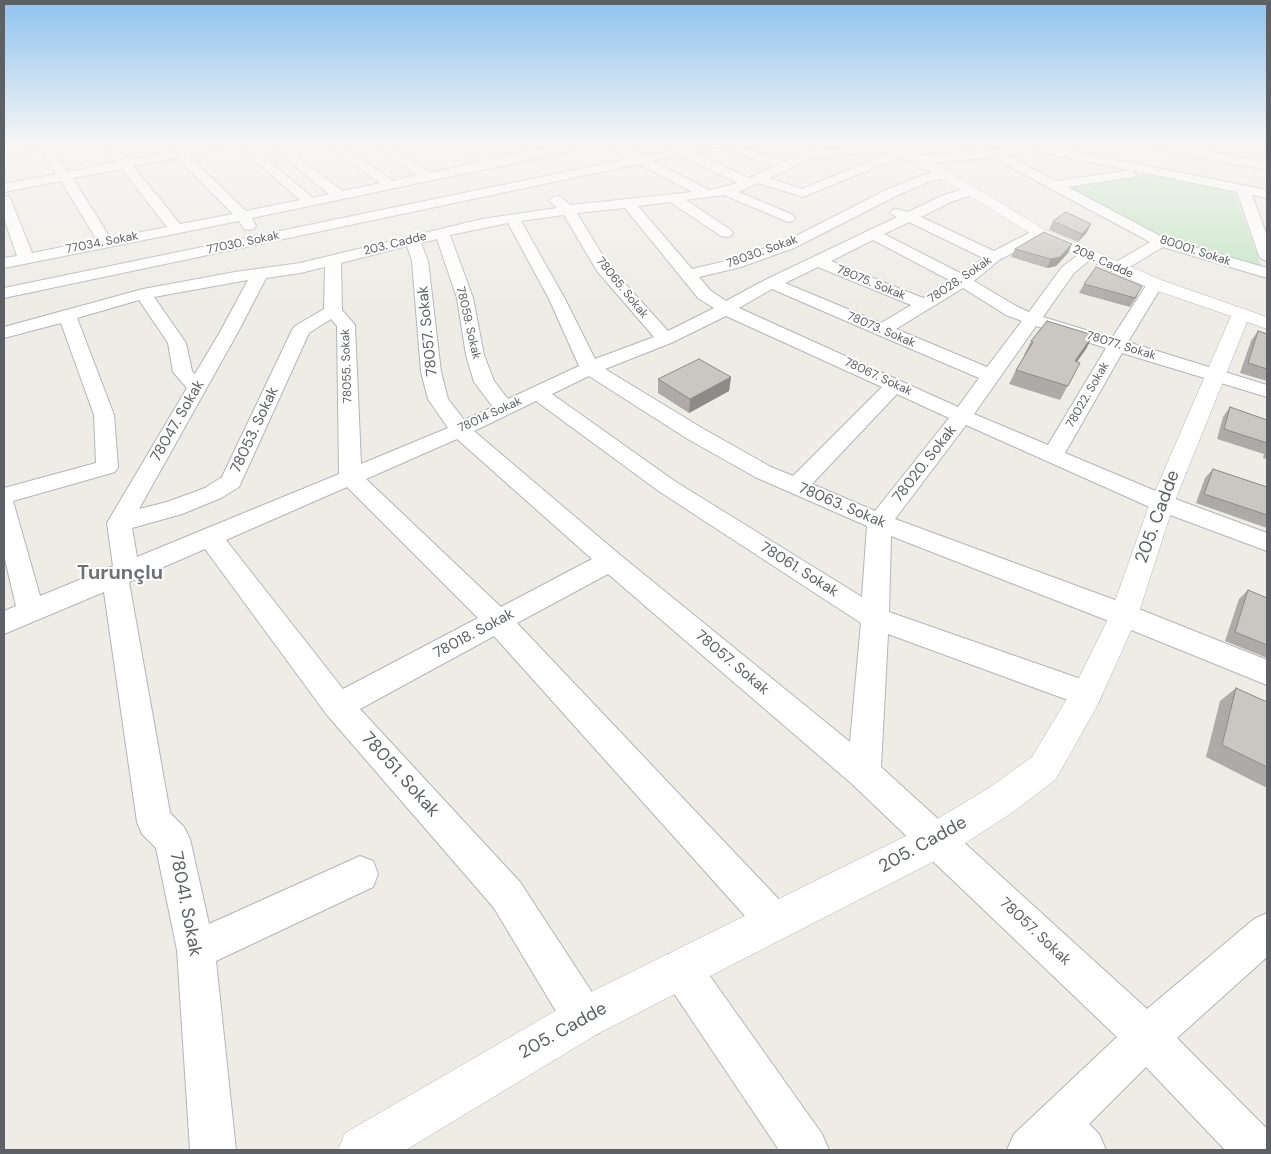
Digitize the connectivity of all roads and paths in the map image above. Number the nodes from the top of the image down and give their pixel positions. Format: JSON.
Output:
{"nodes":[{"id":1,"x":78,"y":198,"type":"edge"},
{"id":2,"x":151,"y":198,"type":"edge"},
{"id":3,"x":225,"y":198,"type":"edge"},
{"id":4,"x":305,"y":198,"type":"edge"},
{"id":5,"x":331,"y":198,"type":"edge"},
{"id":6,"x":462,"y":198,"type":"edge"},
{"id":7,"x":553,"y":198,"type":"edge"},
{"id":8,"x":672,"y":198,"type":"joint"},
{"id":9,"x":742,"y":198,"type":"edge"},
{"id":10,"x":883,"y":198,"type":"edge"},
{"id":11,"x":949,"y":198,"type":"edge"},
{"id":12,"x":981,"y":198,"type":"edge"},
{"id":13,"x":1078,"y":198,"type":"edge"},
{"id":14,"x":1246,"y":198,"type":"edge"},
{"id":15,"x":628,"y":199,"type":"junction"},
{"id":16,"x":310,"y":202,"type":"junction"},
{"id":17,"x":869,"y":204,"type":"junction"},
{"id":18,"x":5,"y":209,"type":"edge"},
{"id":19,"x":568,"y":210,"type":"junction"},
{"id":20,"x":243,"y":216,"type":"junction"},
{"id":21,"x":910,"y":217,"type":"junction"},
{"id":22,"x":512,"y":218,"type":"junction"},
{"id":23,"x":788,"y":218,"type":"dead end"},
{"id":24,"x":176,"y":229,"type":"junction"},
{"id":25,"x":442,"y":232,"type":"junction"},
{"id":26,"x":726,"y":233,"type":"dead end"},
{"id":27,"x":1040,"y":233,"type":"junction"},
{"id":28,"x":874,"y":235,"type":"junction"},
{"id":29,"x":256,"y":240,"type":"junction"},
{"id":30,"x":412,"y":240,"type":"junction"},
{"id":31,"x":1160,"y":242,"type":"junction"},
{"id":32,"x":106,"y":243,"type":"junction"},
{"id":33,"x":1087,"y":255,"type":"junction"},
{"id":34,"x":1267,"y":256,"type":"edge"},
{"id":35,"x":994,"y":257,"type":"junction"},
{"id":36,"x":26,"y":258,"type":"junction"},
{"id":37,"x":333,"y":260,"type":"junction"},
{"id":38,"x":818,"y":262,"type":"junction"},
{"id":39,"x":4,"y":263,"type":"edge"},
{"id":40,"x":1117,"y":268,"type":"junction"},
{"id":41,"x":1267,"y":273,"type":"edge"},
{"id":42,"x":263,"y":274,"type":"junction"},
{"id":43,"x":688,"y":274,"type":"junction"},
{"id":44,"x":963,"y":280,"type":"junction"},
{"id":45,"x":772,"y":284,"type":"junction"},
{"id":46,"x":1155,"y":284,"type":"junction"},
{"id":47,"x":4,"y":293,"type":"edge"},
{"id":48,"x":143,"y":294,"type":"junction"},
{"id":49,"x":924,"y":304,"type":"junction"},
{"id":50,"x":726,"y":309,"type":"junction"},
{"id":51,"x":333,"y":311,"type":"junction"},
{"id":52,"x":66,"y":316,"type":"junction"},
{"id":53,"x":1032,"y":319,"type":"junction"},
{"id":54,"x":1254,"y":319,"type":"edge"},
{"id":55,"x":882,"y":330,"type":"junction"},
{"id":56,"x":4,"y":333,"type":"edge"},
{"id":57,"x":664,"y":339,"type":"junction"},
{"id":58,"x":1117,"y":344,"type":"junction"},
{"id":59,"x":590,"y":368,"type":"junction"},
{"id":60,"x":1214,"y":375,"type":"junction"},
{"id":61,"x":991,"y":376,"type":"junction"},
{"id":62,"x":895,"y":385,"type":"junction"},
{"id":63,"x":197,"y":387,"type":"junction"},
{"id":64,"x":1267,"y":391,"type":"edge"},
{"id":65,"x":538,"y":393,"type":"junction"},
{"id":66,"x":505,"y":408,"type":"junction"},
{"id":67,"x":962,"y":416,"type":"junction"},
{"id":68,"x":460,"y":430,"type":"junction"},
{"id":69,"x":1053,"y":455,"type":"junction"},
{"id":70,"x":350,"y":477,"type":"junction"},
{"id":71,"x":797,"y":486,"type":"junction"},
{"id":72,"x":4,"y":496,"type":"edge"},
{"id":73,"x":1162,"y":502,"type":"junction"},
{"id":74,"x":4,"y":506,"type":"edge"},
{"id":75,"x":880,"y":522,"type":"junction"},
{"id":76,"x":119,"y":523,"type":"junction"},
{"id":77,"x":210,"y":537,"type":"junction"},
{"id":78,"x":1267,"y":542,"type":"edge"},
{"id":79,"x":610,"y":561,"type":"junction"},
{"id":80,"x":121,"y":575,"type":"junction"},
{"id":81,"x":31,"y":612,"type":"junction"},
{"id":82,"x":1124,"y":615,"type":"junction"},
{"id":83,"x":875,"y":618,"type":"junction"},
{"id":84,"x":498,"y":621,"type":"junction"},
{"id":85,"x":4,"y":623,"type":"edge"},
{"id":86,"x":1267,"y":673,"type":"edge"},
{"id":87,"x":1087,"y":694,"type":"junction"},
{"id":88,"x":338,"y":706,"type":"junction"},
{"id":89,"x":864,"y":773,"type":"junction"},
{"id":90,"x":937,"y":840,"type":"junction"},
{"id":91,"x":360,"y":874,"type":"dead end"},
{"id":92,"x":775,"y":922,"type":"junction"},
{"id":93,"x":1267,"y":932,"type":"edge"},
{"id":94,"x":196,"y":950,"type":"junction"},
{"id":95,"x":681,"y":969,"type":"junction"},
{"id":96,"x":584,"y":1018,"type":"junction"},
{"id":97,"x":1147,"y":1037,"type":"junction"},
{"id":98,"x":1057,"y":1141,"type":"edge"},
{"id":99,"x":213,"y":1150,"type":"edge"},
{"id":100,"x":362,"y":1150,"type":"edge"},
{"id":101,"x":806,"y":1150,"type":"edge"},
{"id":102,"x":1256,"y":1150,"type":"edge"}],
"edges":[{"from":1,"to":32,"type":"street"},
{"from":2,"to":24,"type":"street"},
{"from":3,"to":20,"type":"street"},
{"from":4,"to":16,"type":"street"},
{"from":5,"to":16,"type":"street","name":"77034. Sokak"},
{"from":6,"to":29,"type":"street","name":"77030. Sokak"},
{"from":7,"to":19,"type":"street","name":"78065. Sokak"},
{"from":8,"to":15,"type":"street","name":"203. Cadde"},
{"from":8,"to":26,"type":"street"},
{"from":9,"to":23,"type":"street"},
{"from":10,"to":17,"type":"street","name":"78030. Sokak"},
{"from":11,"to":21,"type":"street","name":"78014 Sokak"},
{"from":12,"to":27,"type":"street","name":"208. Cadde"},
{"from":13,"to":31,"type":"street","name":"80001. Sokak"},
{"from":14,"to":34,"type":"street"},
{"from":15,"to":19,"type":"street","name":"203. Cadde"},
{"from":15,"to":43,"type":"street","name":"78067. Sokak"},
{"from":16,"to":20,"type":"street","name":"77034. Sokak"},
{"from":17,"to":21,"type":"street"},
{"from":17,"to":43,"type":"street","name":"78030. Sokak"},
{"from":18,"to":36,"type":"street"},
{"from":19,"to":22,"type":"street","name":"203. Cadde"},
{"from":19,"to":57,"type":"street","name":"78065. Sokak"},
{"from":20,"to":24,"type":"street","name":"77034. Sokak"},
{"from":20,"to":29,"type":"street"},
{"from":21,"to":28,"type":"street","name":"78014 Sokak"},
{"from":21,"to":35,"type":"street"},
{"from":22,"to":25,"type":"street","name":"203. Cadde"},
{"from":22,"to":59,"type":"street"},
{"from":24,"to":32,"type":"street","name":"77034. Sokak"},
{"from":25,"to":30,"type":"street","name":"203. Cadde"},
{"from":25,"to":66,"type":"street","name":"78059. Sokak"},
{"from":27,"to":33,"type":"street","name":"208. Cadde"},
{"from":27,"to":35,"type":"street","name":"78028. Sokak"},
{"from":28,"to":38,"type":"street","name":"78014 Sokak"},
{"from":28,"to":44,"type":"street","name":"78077. Sokak"},
{"from":29,"to":42,"type":"street"},
{"from":29,"to":47,"type":"street","name":"77030. Sokak"},
{"from":30,"to":37,"type":"street","name":"203. Cadde"},
{"from":30,"to":68,"type":"street","name":"78057. Sokak"},
{"from":31,"to":40,"type":"street"},
{"from":31,"to":41,"type":"street","name":"80001. Sokak"},
{"from":32,"to":36,"type":"street","name":"77034. Sokak"},
{"from":33,"to":40,"type":"street","name":"208. Cadde"},
{"from":33,"to":53,"type":"street","name":"78020. Sokak"},
{"from":35,"to":44,"type":"street","name":"78028. Sokak"},
{"from":36,"to":39,"type":"street","name":"77034. Sokak"},
{"from":37,"to":42,"type":"street","name":"203. Cadde"},
{"from":37,"to":51,"type":"street","name":"78055. Sokak"},
{"from":38,"to":45,"type":"street","name":"78014 Sokak"},
{"from":38,"to":49,"type":"street","name":"78075. Sokak"},
{"from":40,"to":46,"type":"street","name":"208. Cadde"},
{"from":42,"to":48,"type":"street","name":"203. Cadde"},
{"from":42,"to":63,"type":"street","name":"78047. Sokak"},
{"from":43,"to":50,"type":"street","name":"78067. Sokak"},
{"from":44,"to":49,"type":"street","name":"78028. Sokak"},
{"from":44,"to":53,"type":"street","name":"78077. Sokak"},
{"from":45,"to":50,"type":"street","name":"78014 Sokak"},
{"from":45,"to":55,"type":"street","name":"78073. Sokak"},
{"from":46,"to":54,"type":"street","name":"208. Cadde"},
{"from":46,"to":58,"type":"street","name":"78022. Sokak"},
{"from":48,"to":52,"type":"street","name":"203. Cadde"},
{"from":48,"to":63,"type":"street"},
{"from":49,"to":55,"type":"street","name":"78028. Sokak"},
{"from":50,"to":57,"type":"street","name":"78014 Sokak"},
{"from":50,"to":62,"type":"street","name":"78067. Sokak"},
{"from":51,"to":70,"type":"street","name":"78055. Sokak"},
{"from":51,"to":76,"type":"street","name":"78053. Sokak"},
{"from":52,"to":56,"type":"street","name":"203. Cadde"},
{"from":52,"to":72,"type":"street"},
{"from":53,"to":58,"type":"street","name":"78077. Sokak"},
{"from":53,"to":61,"type":"street","name":"78020. Sokak"},
{"from":54,"to":60,"type":"street","name":"205. Cadde"},
{"from":55,"to":61,"type":"street","name":"78073. Sokak"},
{"from":57,"to":59,"type":"street","name":"78014 Sokak"},
{"from":58,"to":60,"type":"street","name":"78077. Sokak"},
{"from":58,"to":69,"type":"street","name":"78022. Sokak"},
{"from":59,"to":65,"type":"street","name":"78014 Sokak"},
{"from":59,"to":71,"type":"street","name":"78063. Sokak"},
{"from":60,"to":64,"type":"street","name":"78077. Sokak"},
{"from":60,"to":73,"type":"street","name":"205. Cadde"},
{"from":61,"to":67,"type":"street","name":"78020. Sokak"},
{"from":62,"to":67,"type":"street","name":"78067. Sokak"},
{"from":62,"to":71,"type":"street"},
{"from":63,"to":76,"type":"street","name":"78047. Sokak"},
{"from":65,"to":66,"type":"street","name":"78014 Sokak"},
{"from":65,"to":83,"type":"street","name":"78061. Sokak"},
{"from":66,"to":68,"type":"street","name":"78014 Sokak"},
{"from":67,"to":69,"type":"street","name":"78067. Sokak"},
{"from":67,"to":75,"type":"street","name":"78020. Sokak"},
{"from":68,"to":70,"type":"street","name":"78014 Sokak"},
{"from":68,"to":79,"type":"street","name":"78057. Sokak"},
{"from":69,"to":73,"type":"street","name":"78067. Sokak"},
{"from":70,"to":77,"type":"street","name":"78014 Sokak"},
{"from":70,"to":84,"type":"street"},
{"from":71,"to":75,"type":"street","name":"78063. Sokak"},
{"from":73,"to":78,"type":"street","name":"78067. Sokak"},
{"from":73,"to":82,"type":"street","name":"205. Cadde"},
{"from":74,"to":81,"type":"street"},
{"from":75,"to":82,"type":"street","name":"78063. Sokak"},
{"from":75,"to":83,"type":"street"},
{"from":76,"to":80,"type":"street"},
{"from":77,"to":80,"type":"street","name":"78014 Sokak"},
{"from":77,"to":88,"type":"street","name":"78051. Sokak"},
{"from":79,"to":84,"type":"street","name":"78018. Sokak"},
{"from":79,"to":89,"type":"street","name":"78057. Sokak"},
{"from":80,"to":81,"type":"street","name":"78014 Sokak"},
{"from":80,"to":94,"type":"street","name":"78041. Sokak"},
{"from":81,"to":85,"type":"street","name":"78014 Sokak"},
{"from":82,"to":86,"type":"street","name":"78063. Sokak"},
{"from":82,"to":87,"type":"street","name":"205. Cadde"},
{"from":83,"to":87,"type":"street","name":"78061. Sokak"},
{"from":83,"to":89,"type":"street"},
{"from":84,"to":88,"type":"street","name":"78018. Sokak"},
{"from":84,"to":92,"type":"street"},
{"from":87,"to":90,"type":"street","name":"205. Cadde"},
{"from":88,"to":96,"type":"street","name":"78051. Sokak"},
{"from":89,"to":90,"type":"street","name":"78057. Sokak"},
{"from":90,"to":92,"type":"street","name":"205. Cadde"},
{"from":90,"to":97,"type":"street","name":"78057. Sokak"},
{"from":91,"to":94,"type":"street"},
{"from":92,"to":95,"type":"street","name":"205. Cadde"},
{"from":93,"to":97,"type":"street"},
{"from":94,"to":99,"type":"street","name":"78041. Sokak"},
{"from":95,"to":96,"type":"street","name":"205. Cadde"},
{"from":95,"to":101,"type":"street"},
{"from":96,"to":100,"type":"street","name":"205. Cadde"},
{"from":97,"to":98,"type":"street"},
{"from":97,"to":102,"type":"street","name":"78057. Sokak"}]}
